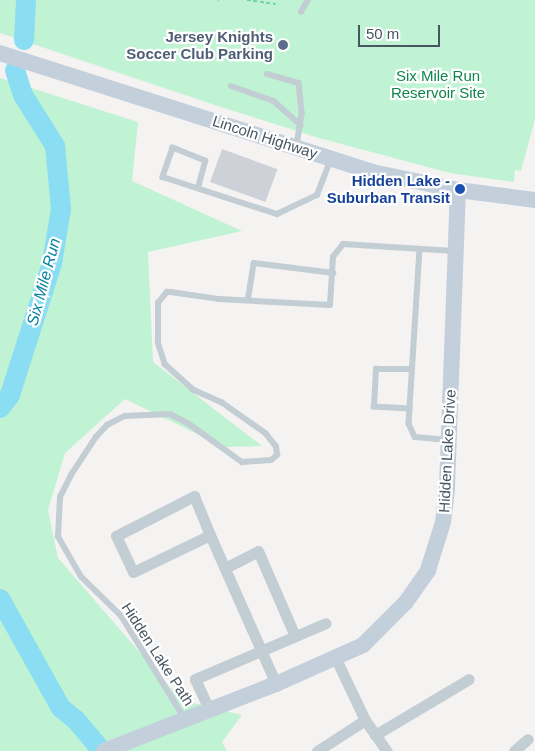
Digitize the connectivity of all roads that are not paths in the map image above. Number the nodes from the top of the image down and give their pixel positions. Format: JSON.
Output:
{"nodes":[{"id":1,"x":308,"y":0,"type":"edge"},
{"id":2,"x":301,"y":12,"type":"dead end"},
{"id":3,"x":0,"y":53,"type":"edge"},
{"id":4,"x":267,"y":74,"type":"dead end"},
{"id":5,"x":232,"y":86,"type":"dead end"},
{"id":6,"x":300,"y":125,"type":"junction"},
{"id":7,"x":297,"y":148,"type":"junction"},
{"id":8,"x":330,"y":159,"type":"junction"},
{"id":9,"x":198,"y":188,"type":"junction"},
{"id":10,"x":458,"y":190,"type":"junction"},
{"id":11,"x":535,"y":200,"type":"edge"},
{"id":12,"x":420,"y":249,"type":"junction"},
{"id":13,"x":456,"y":252,"type":"junction"},
{"id":14,"x":334,"y":273,"type":"junction"},
{"id":15,"x":248,"y":299,"type":"junction"},
{"id":16,"x":412,"y":369,"type":"junction"},
{"id":17,"x":410,"y":409,"type":"junction"},
{"id":18,"x":449,"y":440,"type":"junction"},
{"id":19,"x":210,"y":535,"type":"junction"},
{"id":20,"x":225,"y":568,"type":"junction"},
{"id":21,"x":326,"y":623,"type":"dead end"},
{"id":22,"x":295,"y":636,"type":"junction"},
{"id":23,"x":262,"y":651,"type":"junction"},
{"id":24,"x":336,"y":659,"type":"junction"},
{"id":25,"x":469,"y":679,"type":"dead end"},
{"id":26,"x":276,"y":684,"type":"junction"},
{"id":27,"x":209,"y":709,"type":"junction"},
{"id":28,"x":184,"y":719,"type":"junction"},
{"id":29,"x":365,"y":720,"type":"junction"},
{"id":30,"x":375,"y":735,"type":"junction"},
{"id":31,"x":528,"y":739,"type":"dead end"},
{"id":32,"x":104,"y":751,"type":"edge"},
{"id":33,"x":317,"y":751,"type":"edge"},
{"id":34,"x":387,"y":751,"type":"edge"},
{"id":35,"x":514,"y":751,"type":"edge"}],
"edges":[{"from":1,"to":2,"type":"lane"},
{"from":3,"to":7,"type":"street","name":"Lincoln Highway"},
{"from":4,"to":6,"type":"lane"},
{"from":5,"to":6,"type":"lane"},
{"from":6,"to":7,"type":"lane"},
{"from":7,"to":8,"type":"street","name":"Lincoln Highway"},
{"from":8,"to":9,"type":"lane"},
{"from":8,"to":10,"type":"street","name":"Lincoln Highway"},
{"from":9,"to":9,"type":"lane"},
{"from":10,"to":11,"type":"street","name":"Lincoln Highway"},
{"from":10,"to":13,"type":"street","name":"Hidden Lake Drive"},
{"from":12,"to":13,"type":"lane"},
{"from":12,"to":14,"type":"lane"},
{"from":12,"to":16,"type":"lane"},
{"from":13,"to":18,"type":"street","name":"Hidden Lake Drive"},
{"from":14,"to":15,"type":"lane"},
{"from":14,"to":15,"type":"lane"},
{"from":15,"to":28,"type":"lane","name":"Hidden Lake Path"},
{"from":16,"to":17,"type":"lane"},
{"from":16,"to":17,"type":"lane"},
{"from":17,"to":18,"type":"lane"},
{"from":18,"to":24,"type":"street","name":"Hidden Lake Drive"},
{"from":19,"to":19,"type":"street"},
{"from":19,"to":20,"type":"street"},
{"from":20,"to":22,"type":"street"},
{"from":20,"to":23,"type":"street"},
{"from":21,"to":22,"type":"street"},
{"from":22,"to":23,"type":"street"},
{"from":23,"to":26,"type":"street"},
{"from":23,"to":27,"type":"street"},
{"from":24,"to":26,"type":"street","name":"Hidden Lake Drive"},
{"from":24,"to":29,"type":"street"},
{"from":25,"to":30,"type":"street"},
{"from":26,"to":27,"type":"street","name":"Hidden Lake Drive"},
{"from":27,"to":28,"type":"street","name":"Hidden Lake Drive"},
{"from":28,"to":32,"type":"street","name":"Hidden Lake Drive"},
{"from":29,"to":30,"type":"street"},
{"from":29,"to":33,"type":"street"},
{"from":30,"to":34,"type":"street"},
{"from":31,"to":35,"type":"street"}]}
